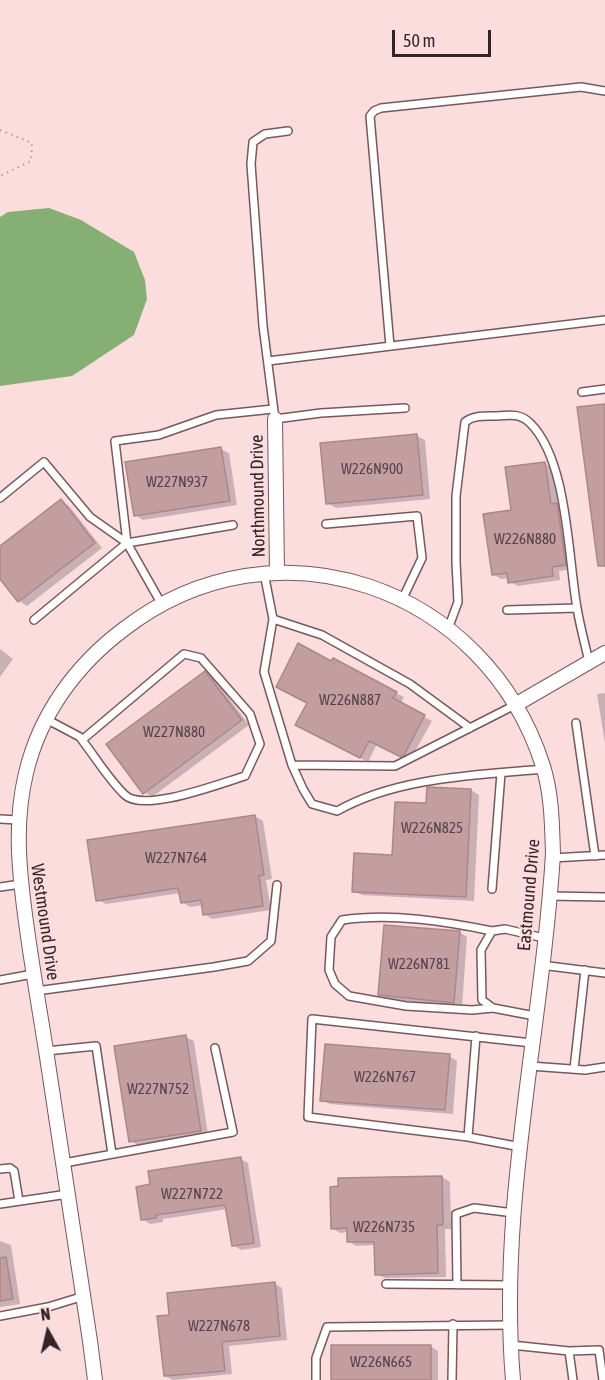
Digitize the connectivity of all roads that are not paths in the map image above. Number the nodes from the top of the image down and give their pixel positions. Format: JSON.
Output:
{"nodes":[{"id":1,"x":605,"y":91,"type":"edge"},
{"id":2,"x":288,"y":131,"type":"dead end"},
{"id":3,"x":605,"y":320,"type":"edge"},
{"id":4,"x":390,"y":346,"type":"junction"},
{"id":5,"x":268,"y":362,"type":"junction"},
{"id":6,"x":605,"y":389,"type":"edge"},
{"id":7,"x":582,"y":392,"type":"dead end"},
{"id":8,"x":405,"y":408,"type":"dead end"},
{"id":9,"x":274,"y":414,"type":"junction"},
{"id":10,"x":0,"y":498,"type":"edge"},
{"id":11,"x":326,"y":524,"type":"dead end"},
{"id":12,"x":233,"y":525,"type":"dead end"},
{"id":13,"x":127,"y":543,"type":"junction"},
{"id":14,"x":270,"y":573,"type":"junction"},
{"id":15,"x":402,"y":600,"type":"junction"},
{"id":16,"x":161,"y":603,"type":"junction"},
{"id":17,"x":577,"y":608,"type":"junction"},
{"id":18,"x":507,"y":610,"type":"dead end"},
{"id":19,"x":273,"y":619,"type":"junction"},
{"id":20,"x":34,"y":620,"type":"dead end"},
{"id":21,"x":448,"y":629,"type":"junction"},
{"id":22,"x":605,"y":653,"type":"edge"},
{"id":23,"x":589,"y":662,"type":"junction"},
{"id":24,"x":515,"y":705,"type":"junction"},
{"id":25,"x":46,"y":719,"type":"junction"},
{"id":26,"x":576,"y":723,"type":"dead end"},
{"id":27,"x":470,"y":728,"type":"junction"},
{"id":28,"x":82,"y":741,"type":"junction"},
{"id":29,"x":292,"y":765,"type":"junction"},
{"id":30,"x":544,"y":770,"type":"junction"},
{"id":31,"x":501,"y":773,"type":"junction"},
{"id":32,"x":0,"y":819,"type":"edge"},
{"id":33,"x":18,"y":820,"type":"junction"},
{"id":34,"x":605,"y":855,"type":"edge"},
{"id":35,"x":595,"y":856,"type":"junction"},
{"id":36,"x":552,"y":858,"type":"junction"},
{"id":37,"x":21,"y":884,"type":"junction"},
{"id":38,"x":277,"y":885,"type":"dead end"},
{"id":39,"x":0,"y":887,"type":"edge"},
{"id":40,"x":492,"y":889,"type":"dead end"},
{"id":41,"x":549,"y":896,"type":"junction"},
{"id":42,"x":605,"y":897,"type":"edge"},
{"id":43,"x":492,"y":931,"type":"junction"},
{"id":44,"x":544,"y":938,"type":"junction"},
{"id":45,"x":541,"y":965,"type":"junction"},
{"id":46,"x":585,"y":970,"type":"junction"},
{"id":47,"x":605,"y":973,"type":"edge"},
{"id":48,"x":33,"y":974,"type":"junction"},
{"id":49,"x":0,"y":980,"type":"edge"},
{"id":50,"x":36,"y":991,"type":"junction"},
{"id":51,"x":493,"y":1008,"type":"junction"},
{"id":52,"x":535,"y":1016,"type":"junction"},
{"id":53,"x":476,"y":1036,"type":"junction"},
{"id":54,"x":532,"y":1043,"type":"junction"},
{"id":55,"x":215,"y":1048,"type":"dead end"},
{"id":56,"x":46,"y":1051,"type":"junction"},
{"id":57,"x":530,"y":1066,"type":"junction"},
{"id":58,"x":605,"y":1067,"type":"edge"},
{"id":59,"x":574,"y":1069,"type":"junction"},
{"id":60,"x":468,"y":1137,"type":"junction"},
{"id":61,"x":521,"y":1147,"type":"junction"},
{"id":62,"x":112,"y":1154,"type":"junction"},
{"id":63,"x":64,"y":1163,"type":"junction"},
{"id":64,"x":0,"y":1169,"type":"edge"},
{"id":65,"x":69,"y":1194,"type":"junction"},
{"id":66,"x":20,"y":1202,"type":"junction"},
{"id":67,"x":0,"y":1204,"type":"edge"},
{"id":68,"x":514,"y":1212,"type":"junction"},
{"id":69,"x":386,"y":1284,"type":"dead end"},
{"id":70,"x":458,"y":1285,"type":"junction"},
{"id":71,"x":510,"y":1285,"type":"junction"},
{"id":72,"x":84,"y":1296,"type":"junction"},
{"id":73,"x":0,"y":1316,"type":"edge"},
{"id":74,"x":453,"y":1324,"type":"junction"},
{"id":75,"x":510,"y":1325,"type":"junction"},
{"id":76,"x":511,"y":1345,"type":"junction"},
{"id":77,"x":602,"y":1350,"type":"edge"},
{"id":78,"x":569,"y":1351,"type":"junction"},
{"id":79,"x":95,"y":1380,"type":"edge"},
{"id":80,"x":316,"y":1380,"type":"edge"},
{"id":81,"x":452,"y":1380,"type":"edge"},
{"id":82,"x":513,"y":1380,"type":"edge"},
{"id":83,"x":573,"y":1380,"type":"edge"},
{"id":84,"x":603,"y":1380,"type":"edge"}],
"edges":[{"from":1,"to":4,"type":"lane"},
{"from":2,"to":5,"type":"lane"},
{"from":3,"to":4,"type":"lane"},
{"from":4,"to":5,"type":"lane"},
{"from":5,"to":9,"type":"lane"},
{"from":6,"to":7,"type":"lane"},
{"from":8,"to":9,"type":"lane"},
{"from":9,"to":13,"type":"lane"},
{"from":9,"to":14,"type":"street","name":"Northmound Drive"},
{"from":10,"to":13,"type":"lane"},
{"from":11,"to":15,"type":"lane"},
{"from":12,"to":13,"type":"lane"},
{"from":13,"to":16,"type":"lane"},
{"from":13,"to":20,"type":"lane"},
{"from":14,"to":15,"type":"street","name":"Eastmound Drive"},
{"from":14,"to":16,"type":"street","name":"Westmound Drive"},
{"from":14,"to":19,"type":"lane"},
{"from":15,"to":21,"type":"street","name":"Eastmound Drive"},
{"from":16,"to":25,"type":"street","name":"Westmound Drive"},
{"from":17,"to":18,"type":"lane"},
{"from":17,"to":21,"type":"lane"},
{"from":17,"to":23,"type":"lane"},
{"from":19,"to":27,"type":"lane"},
{"from":19,"to":29,"type":"lane"},
{"from":21,"to":24,"type":"street","name":"Eastmound Drive"},
{"from":22,"to":23,"type":"street"},
{"from":23,"to":24,"type":"street"},
{"from":24,"to":27,"type":"lane"},
{"from":24,"to":30,"type":"street","name":"Eastmound Drive"},
{"from":25,"to":28,"type":"lane"},
{"from":25,"to":33,"type":"street","name":"Westmound Drive"},
{"from":26,"to":35,"type":"lane"},
{"from":27,"to":29,"type":"lane"},
{"from":28,"to":28,"type":"lane"},
{"from":29,"to":31,"type":"lane"},
{"from":30,"to":31,"type":"lane"},
{"from":30,"to":36,"type":"street","name":"Eastmound Drive"},
{"from":31,"to":40,"type":"lane"},
{"from":32,"to":33,"type":"lane"},
{"from":33,"to":37,"type":"street","name":"Westmound Drive"},
{"from":34,"to":35,"type":"lane"},
{"from":35,"to":36,"type":"lane"},
{"from":36,"to":41,"type":"street","name":"Eastmound Drive"},
{"from":37,"to":39,"type":"lane"},
{"from":37,"to":48,"type":"street","name":"Westmound Drive"},
{"from":38,"to":50,"type":"lane"},
{"from":41,"to":42,"type":"lane"},
{"from":41,"to":44,"type":"street","name":"Eastmound Drive"},
{"from":43,"to":44,"type":"lane"},
{"from":43,"to":51,"type":"lane"},
{"from":43,"to":51,"type":"lane"},
{"from":44,"to":45,"type":"street","name":"Eastmound Drive"},
{"from":45,"to":46,"type":"lane"},
{"from":45,"to":52,"type":"street","name":"Eastmound Drive"},
{"from":46,"to":47,"type":"lane"},
{"from":46,"to":59,"type":"lane"},
{"from":48,"to":49,"type":"lane"},
{"from":48,"to":50,"type":"street","name":"Westmound Drive"},
{"from":50,"to":56,"type":"street","name":"Westmound Drive"},
{"from":51,"to":52,"type":"lane"},
{"from":52,"to":54,"type":"street","name":"Eastmound Drive"},
{"from":53,"to":54,"type":"lane"},
{"from":53,"to":60,"type":"lane"},
{"from":53,"to":60,"type":"lane"},
{"from":54,"to":57,"type":"street","name":"Eastmound Drive"},
{"from":55,"to":62,"type":"lane"},
{"from":56,"to":62,"type":"lane"},
{"from":56,"to":63,"type":"street","name":"Westmound Drive"},
{"from":57,"to":59,"type":"lane"},
{"from":57,"to":61,"type":"street","name":"Eastmound Drive"},
{"from":58,"to":59,"type":"lane"},
{"from":60,"to":61,"type":"lane"},
{"from":61,"to":68,"type":"street","name":"Eastmound Drive"},
{"from":62,"to":63,"type":"lane"},
{"from":63,"to":65,"type":"street","name":"Westmound Drive"},
{"from":64,"to":66,"type":"lane"},
{"from":65,"to":66,"type":"lane"},
{"from":65,"to":72,"type":"street","name":"Westmound Drive"},
{"from":66,"to":67,"type":"lane"},
{"from":68,"to":70,"type":"lane"},
{"from":68,"to":71,"type":"street","name":"Eastmound Drive"},
{"from":69,"to":70,"type":"lane"},
{"from":70,"to":71,"type":"lane"},
{"from":71,"to":75,"type":"street","name":"Eastmound Drive"},
{"from":72,"to":73,"type":"lane"},
{"from":72,"to":79,"type":"street","name":"Westmound Drive"},
{"from":74,"to":75,"type":"lane"},
{"from":74,"to":80,"type":"lane"},
{"from":74,"to":81,"type":"lane"},
{"from":75,"to":76,"type":"street","name":"Eastmound Drive"},
{"from":76,"to":78,"type":"lane"},
{"from":76,"to":82,"type":"street","name":"Eastmound Drive"},
{"from":77,"to":78,"type":"lane"},
{"from":77,"to":84,"type":"lane"},
{"from":78,"to":83,"type":"lane"}]}
